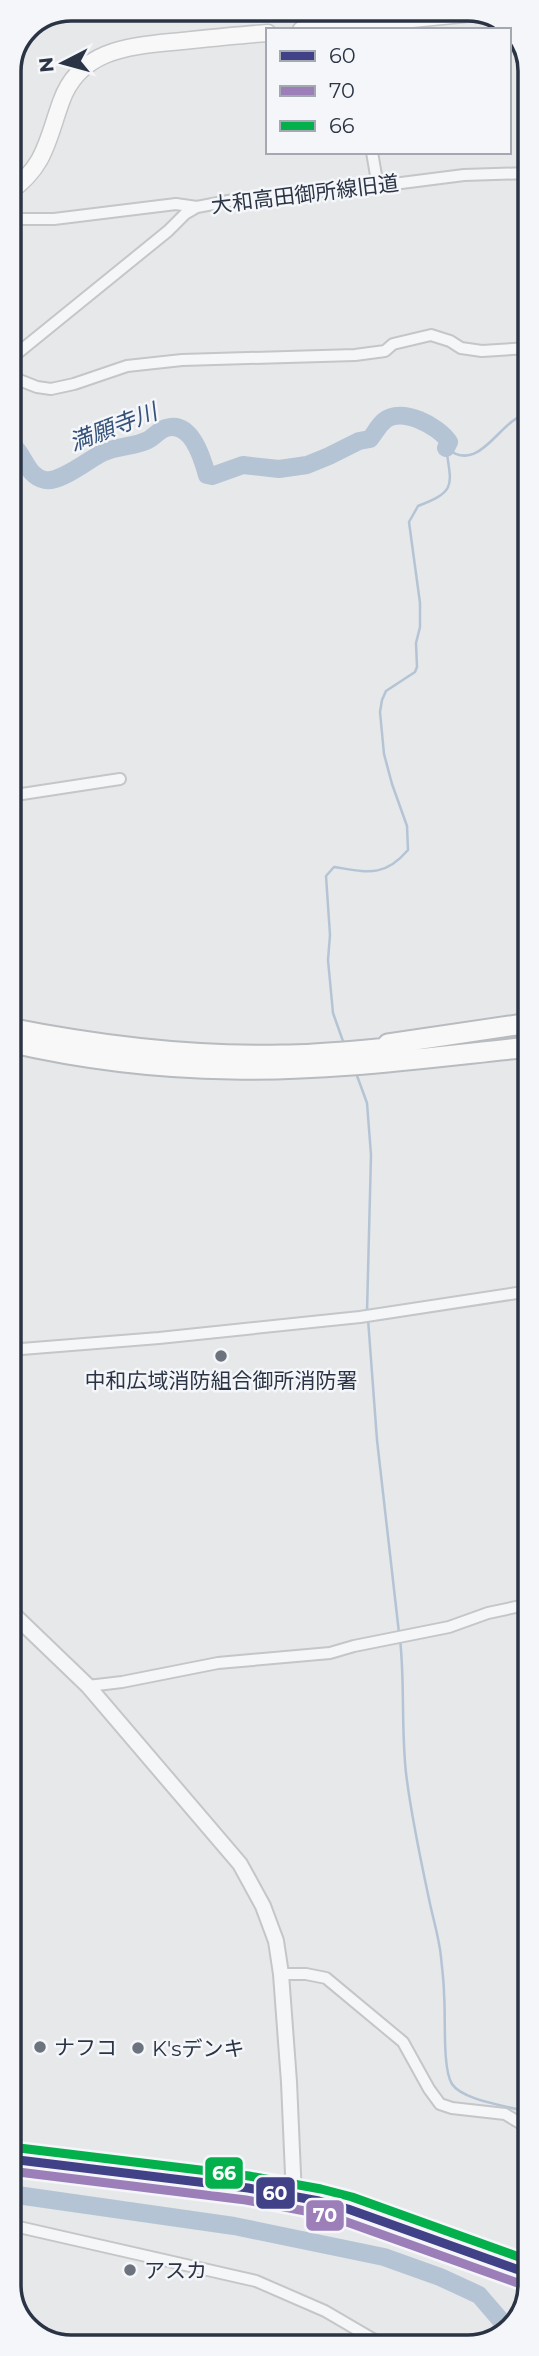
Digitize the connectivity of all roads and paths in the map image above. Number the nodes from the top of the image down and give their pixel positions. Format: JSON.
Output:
{"nodes":[{"id":1,"x":403,"y":21,"type":"edge"},
{"id":2,"x":349,"y":27,"type":"edge"},
{"id":3,"x":266,"y":33,"type":"edge"},
{"id":4,"x":372,"y":154,"type":"edge"},
{"id":5,"x":518,"y":173,"type":"edge"},
{"id":6,"x":21,"y":184,"type":"edge"},
{"id":7,"x":378,"y":187,"type":"junction"},
{"id":8,"x":197,"y":207,"type":"junction"},
{"id":9,"x":21,"y":219,"type":"edge"},
{"id":10,"x":518,"y":349,"type":"edge"},
{"id":11,"x":21,"y":350,"type":"edge"},
{"id":12,"x":21,"y":381,"type":"edge"},
{"id":13,"x":120,"y":779,"type":"dead end"},
{"id":14,"x":21,"y":794,"type":"edge"},
{"id":15,"x":518,"y":1025,"type":"edge"},
{"id":16,"x":21,"y":1030,"type":"edge"},
{"id":17,"x":518,"y":1035,"type":"edge"},
{"id":18,"x":21,"y":1045,"type":"edge"},
{"id":19,"x":518,"y":1048,"type":"edge"},
{"id":20,"x":328,"y":1052,"type":"junction"},
{"id":21,"x":518,"y":1293,"type":"edge"},
{"id":22,"x":21,"y":1349,"type":"edge"},
{"id":23,"x":518,"y":1607,"type":"edge"},
{"id":24,"x":21,"y":1623,"type":"edge"},
{"id":25,"x":88,"y":1686,"type":"junction"},
{"id":26,"x":281,"y":1974,"type":"junction"},
{"id":27,"x":518,"y":2122,"type":"edge"},
{"id":28,"x":21,"y":2160,"type":"edge"},
{"id":29,"x":294,"y":2197,"type":"junction"},
{"id":30,"x":21,"y":2228,"type":"edge"},
{"id":31,"x":518,"y":2270,"type":"edge"},
{"id":32,"x":366,"y":2335,"type":"edge"}],
"edges":[{"from":1,"to":2,"type":"main road"},
{"from":3,"to":6,"type":"main road"},
{"from":4,"to":7,"type":"street"},
{"from":5,"to":7,"type":"street","name":"大和高田御所線旧道"},
{"from":7,"to":8,"type":"street","name":"大和高田御所線旧道"},
{"from":8,"to":9,"type":"street"},
{"from":8,"to":11,"type":"street","name":"大和高田御所線旧道"},
{"from":10,"to":12,"type":"street"},
{"from":13,"to":14,"type":"street"},
{"from":15,"to":20,"type":"highway"},
{"from":16,"to":20,"type":"highway"},
{"from":17,"to":20,"type":"highway"},
{"from":18,"to":19,"type":"highway"},
{"from":21,"to":22,"type":"street"},
{"from":23,"to":25,"type":"street"},
{"from":24,"to":25,"type":"street"},
{"from":25,"to":26,"type":"street"},
{"from":26,"to":27,"type":"street"},
{"from":26,"to":29,"type":"street"},
{"from":28,"to":29,"type":"highway"},
{"from":29,"to":31,"type":"highway"},
{"from":30,"to":32,"type":"street"}]}
